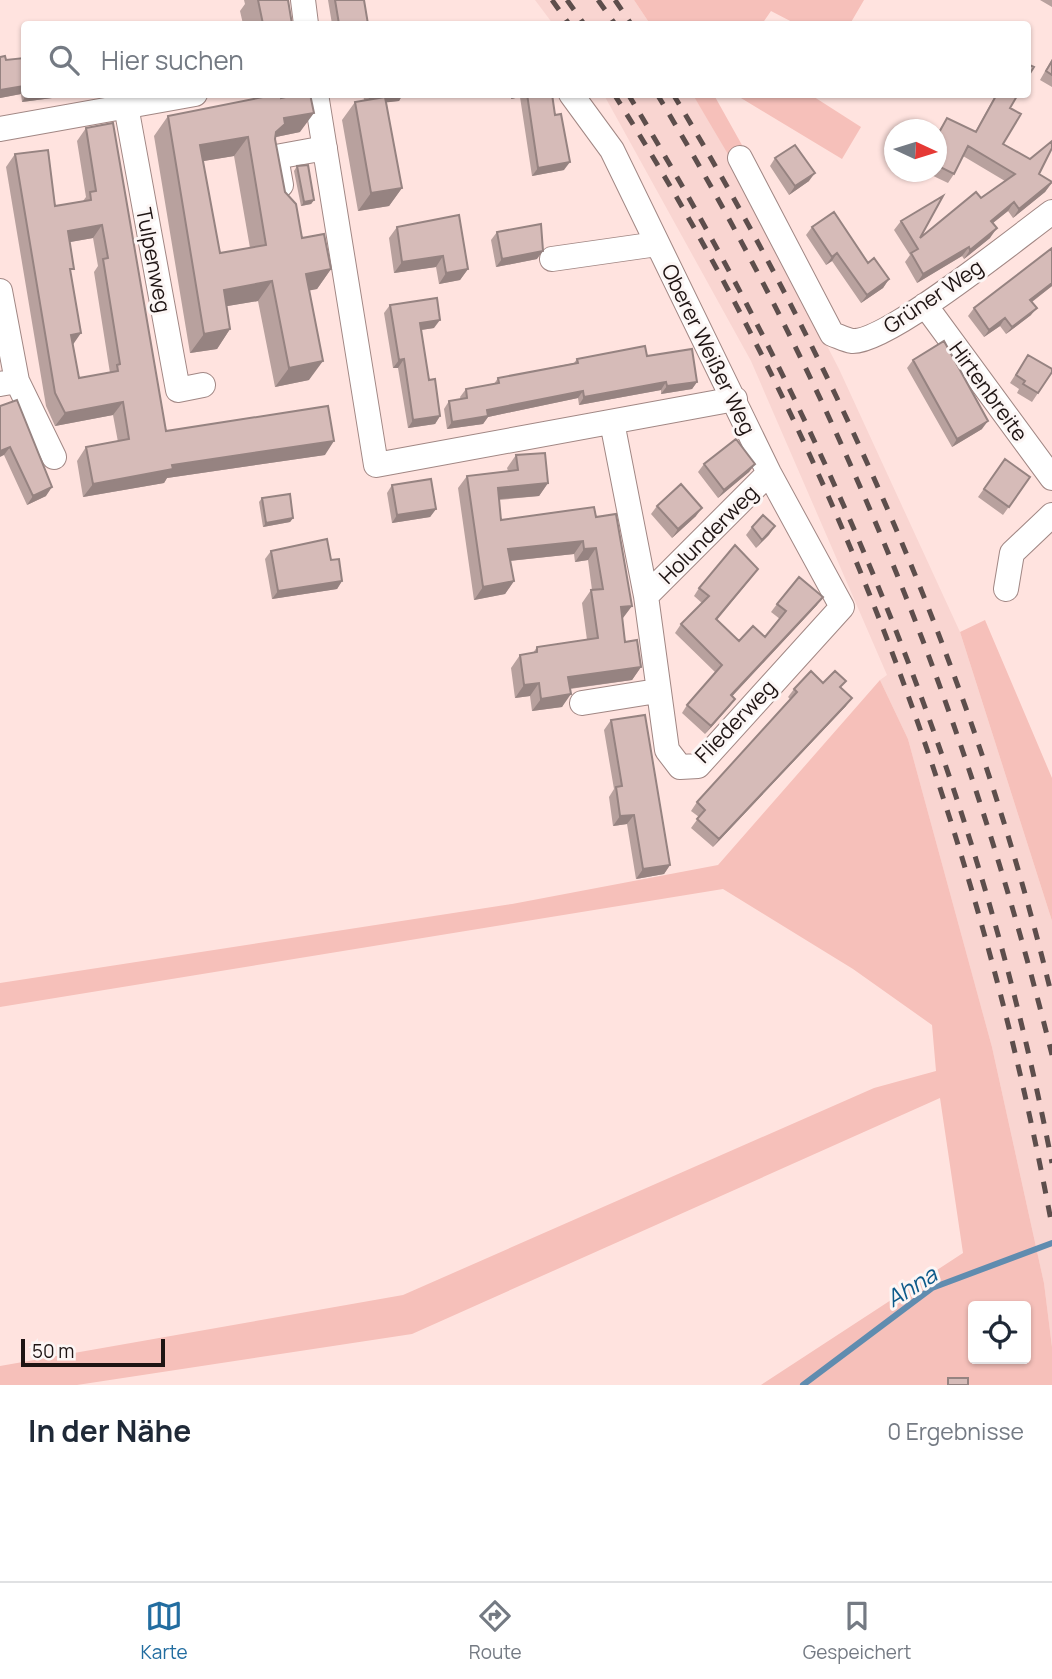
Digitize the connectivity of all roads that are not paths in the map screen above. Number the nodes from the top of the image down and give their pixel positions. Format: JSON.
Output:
{"nodes":[{"id":1,"x":303,"y":0,"type":"edge"},
{"id":2,"x":306,"y":21,"type":"edge"},
{"id":3,"x":172,"y":98,"type":"edge"},
{"id":4,"x":317,"y":98,"type":"edge"},
{"id":5,"x":574,"y":98,"type":"edge"},
{"id":6,"x":126,"y":106,"type":"junction"},
{"id":7,"x":0,"y":130,"type":"edge"},
{"id":8,"x":325,"y":148,"type":"junction"},
{"id":9,"x":740,"y":158,"type":"dead end"},
{"id":10,"x":286,"y":209,"type":"edge"},
{"id":11,"x":1052,"y":212,"type":"edge"},
{"id":12,"x":657,"y":244,"type":"junction"},
{"id":13,"x":552,"y":259,"type":"dead end"},
{"id":14,"x":0,"y":291,"type":"edge"},
{"id":15,"x":925,"y":305,"type":"junction"},
{"id":16,"x":9,"y":382,"type":"edge"},
{"id":17,"x":203,"y":385,"type":"dead end"},
{"id":18,"x":735,"y":399,"type":"junction"},
{"id":19,"x":612,"y":422,"type":"junction"},
{"id":20,"x":54,"y":457,"type":"dead end"},
{"id":21,"x":769,"y":472,"type":"junction"},
{"id":22,"x":1052,"y":478,"type":"edge"},
{"id":23,"x":1052,"y":515,"type":"edge"},
{"id":24,"x":1006,"y":589,"type":"dead end"},
{"id":25,"x":646,"y":596,"type":"junction"},
{"id":26,"x":842,"y":607,"type":"joint"},
{"id":27,"x":657,"y":691,"type":"junction"},
{"id":28,"x":582,"y":703,"type":"dead end"}],
"edges":[{"from":1,"to":2,"type":"street"},
{"from":3,"to":6,"type":"street"},
{"from":4,"to":8,"type":"street"},
{"from":5,"to":12,"type":"street","name":"Oberer Weißer Weg"},
{"from":6,"to":7,"type":"street"},
{"from":6,"to":17,"type":"street","name":"Tulpenweg"},
{"from":8,"to":10,"type":"street"},
{"from":8,"to":19,"type":"street"},
{"from":9,"to":15,"type":"street","name":"Grüner Weg"},
{"from":11,"to":15,"type":"street","name":"Grüner Weg"},
{"from":12,"to":13,"type":"street"},
{"from":12,"to":18,"type":"street","name":"Oberer Weißer Weg"},
{"from":14,"to":16,"type":"street"},
{"from":15,"to":22,"type":"street","name":"Hirtenbreite"},
{"from":16,"to":20,"type":"street"},
{"from":18,"to":19,"type":"street"},
{"from":18,"to":21,"type":"street","name":"Oberer Weißer Weg"},
{"from":19,"to":25,"type":"street","name":"Fliederweg"},
{"from":21,"to":25,"type":"street","name":"Holunderweg"},
{"from":21,"to":26,"type":"street","name":"Oberer Weißer Weg"},
{"from":23,"to":24,"type":"street"},
{"from":25,"to":27,"type":"street","name":"Fliederweg"},
{"from":26,"to":27,"type":"street","name":"Fliederweg"},
{"from":27,"to":28,"type":"street"}]}
